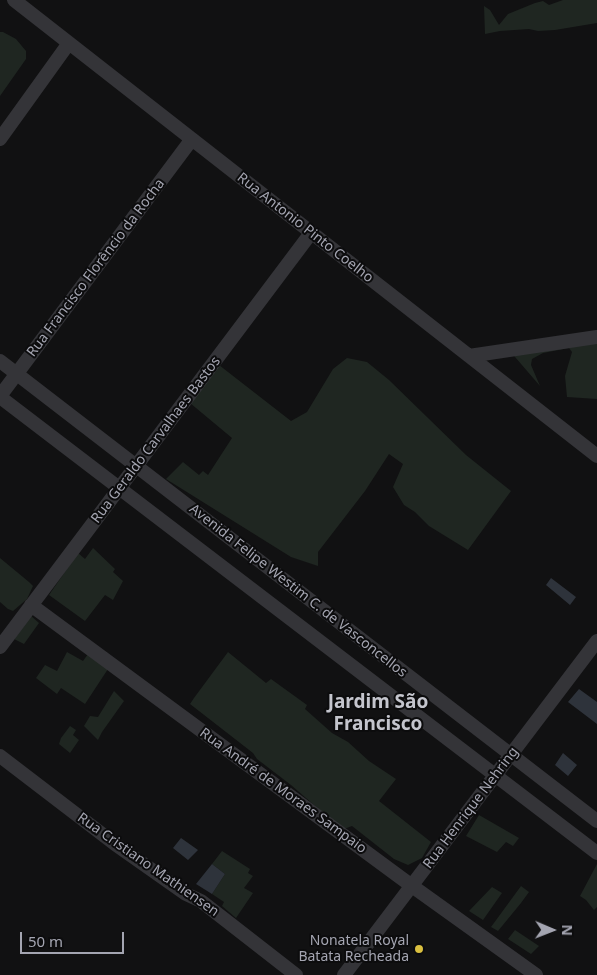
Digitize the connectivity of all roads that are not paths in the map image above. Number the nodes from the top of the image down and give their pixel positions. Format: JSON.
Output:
{"nodes":[{"id":1,"x":14,"y":0,"type":"edge"},
{"id":2,"x":70,"y":44,"type":"junction"},
{"id":3,"x":0,"y":139,"type":"edge"},
{"id":4,"x":192,"y":139,"type":"junction"},
{"id":5,"x":311,"y":232,"type":"junction"},
{"id":6,"x":597,"y":337,"type":"edge"},
{"id":7,"x":469,"y":356,"type":"junction"},
{"id":8,"x":0,"y":361,"type":"edge"},
{"id":9,"x":17,"y":374,"type":"junction"},
{"id":10,"x":0,"y":396,"type":"edge"},
{"id":11,"x":597,"y":456,"type":"edge"},
{"id":12,"x":136,"y":466,"type":"junction"},
{"id":13,"x":119,"y":488,"type":"junction"},
{"id":14,"x":31,"y":605,"type":"junction"},
{"id":15,"x":597,"y":641,"type":"edge"},
{"id":16,"x":0,"y":647,"type":"edge"},
{"id":17,"x":511,"y":755,"type":"junction"},
{"id":18,"x":0,"y":756,"type":"edge"},
{"id":19,"x":495,"y":775,"type":"junction"},
{"id":20,"x":597,"y":821,"type":"edge"},
{"id":21,"x":597,"y":853,"type":"edge"},
{"id":22,"x":412,"y":886,"type":"junction"},
{"id":23,"x":296,"y":975,"type":"edge"},
{"id":24,"x":344,"y":975,"type":"edge"},
{"id":25,"x":536,"y":975,"type":"edge"}],
"edges":[{"from":1,"to":2,"type":"street","name":"Rua Antonio Pinto Coelho"},
{"from":2,"to":3,"type":"street"},
{"from":2,"to":4,"type":"street","name":"Rua Antonio Pinto Coelho"},
{"from":4,"to":5,"type":"street","name":"Rua Antonio Pinto Coelho"},
{"from":4,"to":9,"type":"street","name":"Rua Francisco Florêncio da Rocha"},
{"from":5,"to":7,"type":"street","name":"Rua Antonio Pinto Coelho"},
{"from":5,"to":12,"type":"street","name":"Rua Geraldo Carvalhaes Bastos"},
{"from":6,"to":7,"type":"street"},
{"from":7,"to":11,"type":"street","name":"Rua Antonio Pinto Coelho"},
{"from":8,"to":9,"type":"street","name":"Avenida Felipe Westim C. de Vasconcellos"},
{"from":9,"to":10,"type":"street","name":"Rua Francisco Florêncio da Rocha"},
{"from":9,"to":12,"type":"street","name":"Avenida Felipe Westim C. de Vasconcellos"},
{"from":10,"to":13,"type":"street","name":"Avenida Felipe Westim C. de Vasconcellos"},
{"from":12,"to":13,"type":"street","name":"Rua Geraldo Carvalhaes Bastos"},
{"from":12,"to":17,"type":"street","name":"Avenida Felipe Westim C. de Vasconcellos"},
{"from":13,"to":14,"type":"street","name":"Rua Geraldo Carvalhaes Bastos"},
{"from":13,"to":19,"type":"street","name":"Avenida Felipe Westim C. de Vasconcellos"},
{"from":14,"to":16,"type":"street","name":"Rua Geraldo Carvalhaes Bastos"},
{"from":14,"to":22,"type":"street","name":"Rua André de Moraes Sampaio"},
{"from":15,"to":17,"type":"street","name":"Rua Henrique Nehring"},
{"from":17,"to":19,"type":"street","name":"Rua Henrique Nehring"},
{"from":17,"to":20,"type":"street","name":"Avenida Felipe Westim C. de Vasconcellos"},
{"from":18,"to":23,"type":"street","name":"Rua Cristiano Mathiensen"},
{"from":19,"to":21,"type":"street","name":"Avenida Felipe Westim C. de Vasconcellos"},
{"from":19,"to":22,"type":"street","name":"Rua Henrique Nehring"},
{"from":22,"to":24,"type":"street","name":"Rua Henrique Nehring"},
{"from":22,"to":25,"type":"street","name":"Rua André de Moraes Sampaio"}]}
